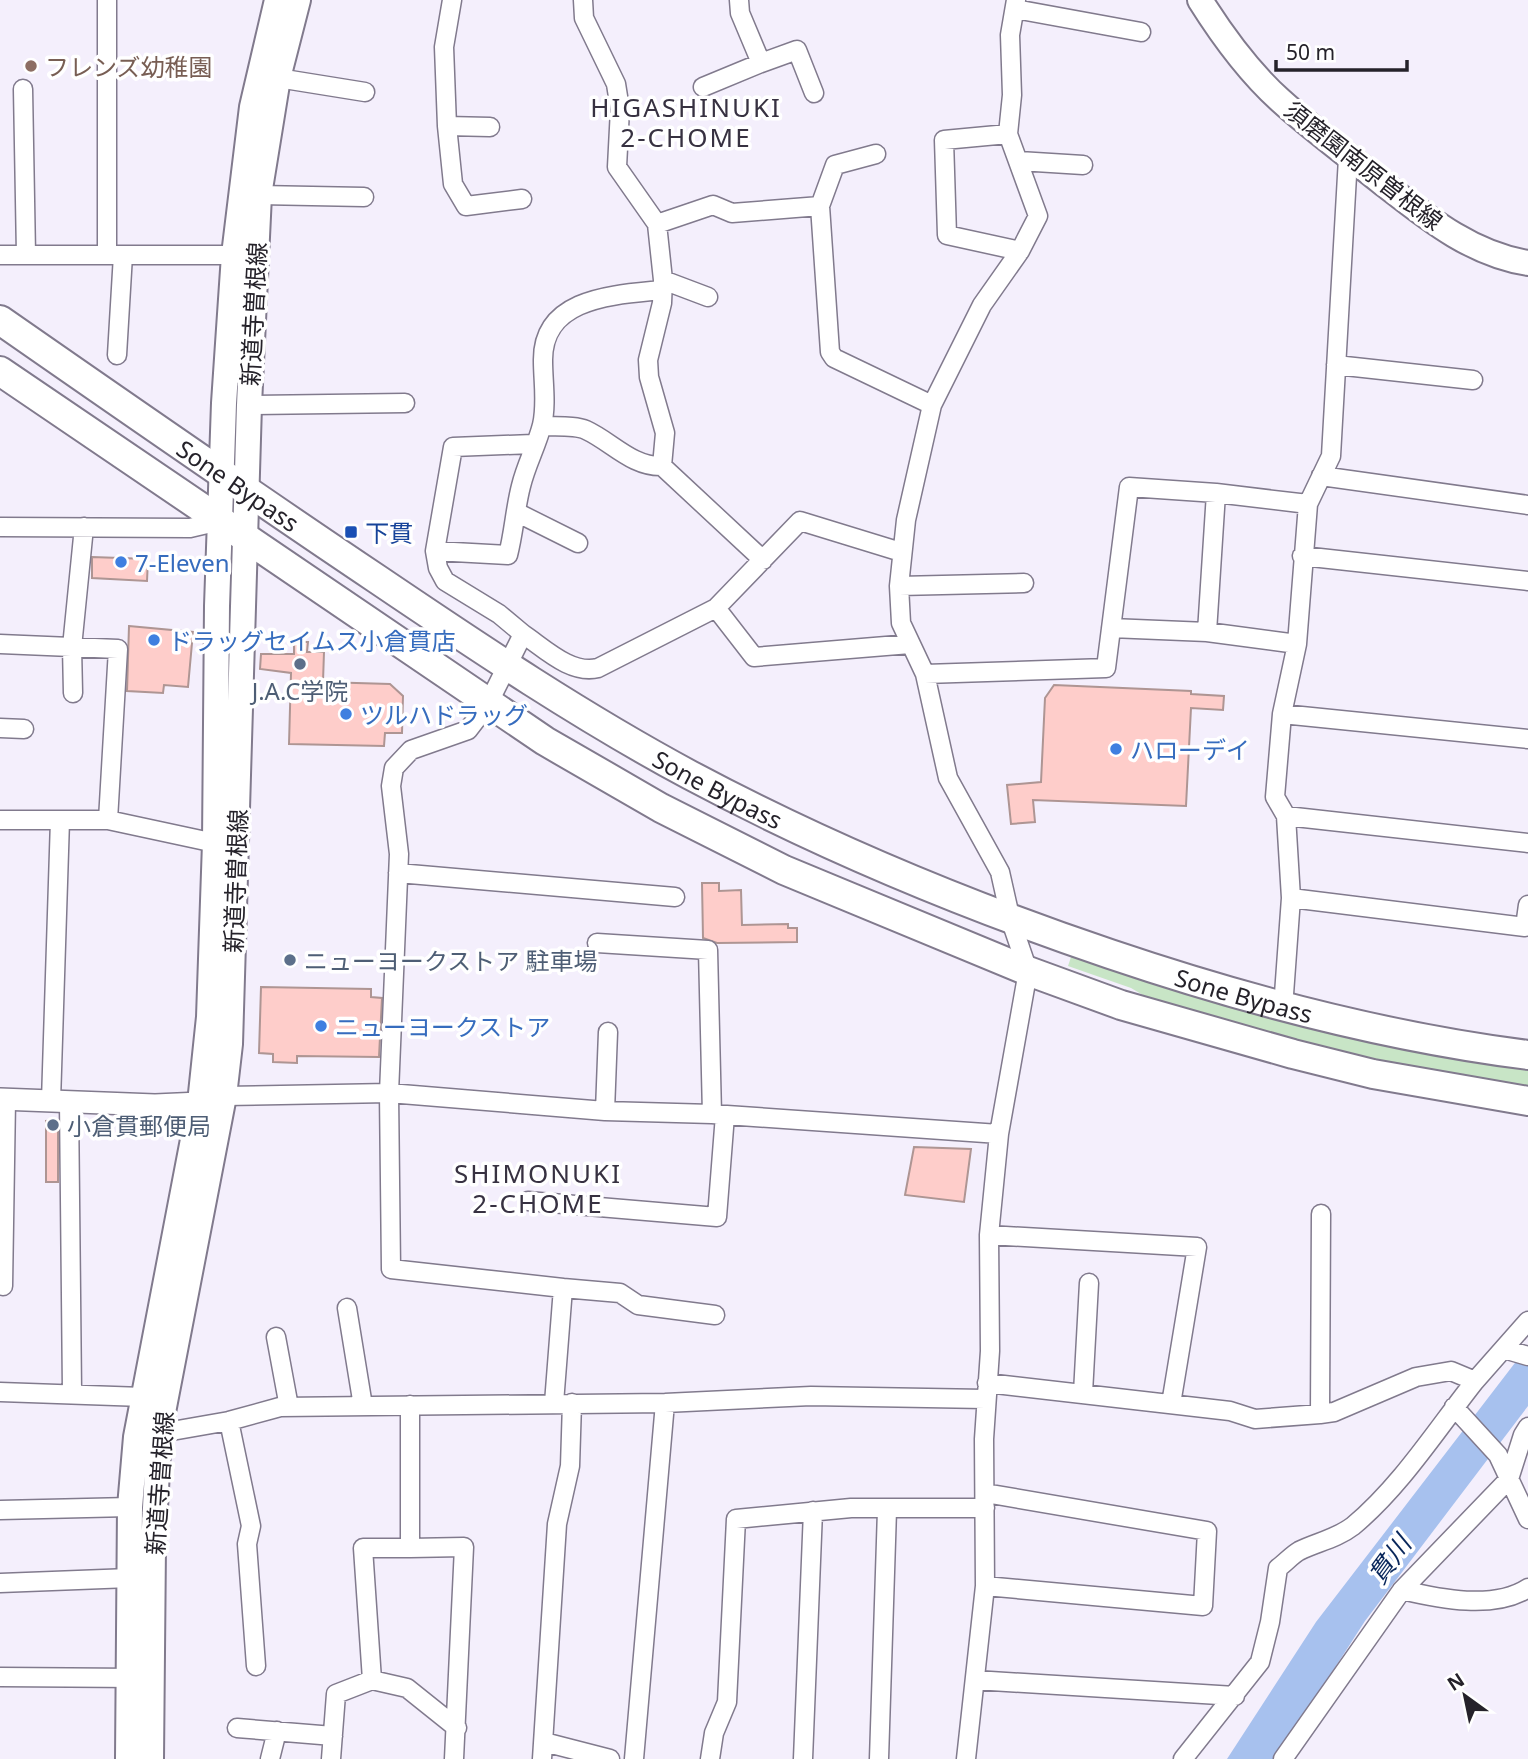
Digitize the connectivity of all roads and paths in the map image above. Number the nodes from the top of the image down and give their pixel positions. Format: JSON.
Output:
{"nodes":[{"id":1,"x":107,"y":0,"type":"edge"},
{"id":2,"x":277,"y":0,"type":"edge"},
{"id":3,"x":298,"y":0,"type":"edge"},
{"id":4,"x":452,"y":0,"type":"edge"},
{"id":5,"x":583,"y":0,"type":"edge"},
{"id":6,"x":739,"y":0,"type":"edge"},
{"id":7,"x":1200,"y":0,"type":"edge"},
{"id":8,"x":1015,"y":4,"type":"edge"},
{"id":9,"x":1141,"y":32,"type":"dead end"},
{"id":10,"x":761,"y":63,"type":"junction"},
{"id":11,"x":278,"y":78,"type":"junction"},
{"id":12,"x":703,"y":87,"type":"dead end"},
{"id":13,"x":23,"y":89,"type":"dead end"},
{"id":14,"x":365,"y":92,"type":"dead end"},
{"id":15,"x":814,"y":93,"type":"dead end"},
{"id":16,"x":447,"y":126,"type":"junction"},
{"id":17,"x":490,"y":127,"type":"dead end"},
{"id":18,"x":1008,"y":134,"type":"junction"},
{"id":19,"x":876,"y":154,"type":"dead end"},
{"id":20,"x":1348,"y":158,"type":"junction"},
{"id":21,"x":1019,"y":161,"type":"junction"},
{"id":22,"x":1083,"y":165,"type":"dead end"},
{"id":23,"x":259,"y":195,"type":"junction"},
{"id":24,"x":364,"y":197,"type":"dead end"},
{"id":25,"x":522,"y":199,"type":"dead end"},
{"id":26,"x":820,"y":206,"type":"junction"},
{"id":27,"x":657,"y":224,"type":"junction"},
{"id":28,"x":1020,"y":251,"type":"junction"},
{"id":29,"x":0,"y":255,"type":"edge"},
{"id":30,"x":26,"y":255,"type":"junction"},
{"id":31,"x":115,"y":255,"type":"junction"},
{"id":32,"x":234,"y":255,"type":"junction"},
{"id":33,"x":1528,"y":263,"type":"edge"},
{"id":34,"x":662,"y":285,"type":"junction"},
{"id":35,"x":708,"y":297,"type":"dead end"},
{"id":36,"x":0,"y":320,"type":"edge"},
{"id":37,"x":117,"y":355,"type":"dead end"},
{"id":38,"x":1336,"y":365,"type":"junction"},
{"id":39,"x":0,"y":371,"type":"edge"},
{"id":40,"x":1473,"y":380,"type":"dead end"},
{"id":41,"x":405,"y":403,"type":"dead end"},
{"id":42,"x":249,"y":405,"type":"junction"},
{"id":43,"x":932,"y":405,"type":"junction"},
{"id":44,"x":542,"y":426,"type":"junction"},
{"id":45,"x":533,"y":444,"type":"junction"},
{"id":46,"x":662,"y":466,"type":"junction"},
{"id":47,"x":224,"y":475,"type":"junction"},
{"id":48,"x":1321,"y":476,"type":"junction"},
{"id":49,"x":248,"y":492,"type":"junction"},
{"id":50,"x":1216,"y":493,"type":"junction"},
{"id":51,"x":1308,"y":505,"type":"junction"},
{"id":52,"x":1528,"y":505,"type":"edge"},
{"id":53,"x":516,"y":512,"type":"junction"},
{"id":54,"x":220,"y":521,"type":"junction"},
{"id":55,"x":0,"y":527,"type":"edge"},
{"id":56,"x":84,"y":527,"type":"junction"},
{"id":57,"x":245,"y":539,"type":"junction"},
{"id":58,"x":578,"y":543,"type":"dead end"},
{"id":59,"x":435,"y":551,"type":"junction"},
{"id":60,"x":901,"y":552,"type":"junction"},
{"id":61,"x":1302,"y":556,"type":"junction"},
{"id":62,"x":763,"y":560,"type":"junction"},
{"id":63,"x":1528,"y":582,"type":"edge"},
{"id":64,"x":1024,"y":583,"type":"dead end"},
{"id":65,"x":899,"y":586,"type":"junction"},
{"id":66,"x":716,"y":608,"type":"junction"},
{"id":67,"x":1111,"y":628,"type":"junction"},
{"id":68,"x":1207,"y":632,"type":"junction"},
{"id":69,"x":523,"y":634,"type":"junction"},
{"id":70,"x":0,"y":644,"type":"edge"},
{"id":71,"x":910,"y":644,"type":"junction"},
{"id":72,"x":1297,"y":644,"type":"junction"},
{"id":73,"x":72,"y":648,"type":"junction"},
{"id":74,"x":509,"y":668,"type":"junction"},
{"id":75,"x":925,"y":674,"type":"junction"},
{"id":76,"x":73,"y":693,"type":"dead end"},
{"id":77,"x":488,"y":704,"type":"junction"},
{"id":78,"x":1282,"y":714,"type":"junction"},
{"id":79,"x":0,"y":728,"type":"edge"},
{"id":80,"x":24,"y":729,"type":"dead end"},
{"id":81,"x":1528,"y":739,"type":"edge"},
{"id":82,"x":1286,"y":816,"type":"junction"},
{"id":83,"x":0,"y":820,"type":"edge"},
{"id":84,"x":60,"y":820,"type":"junction"},
{"id":85,"x":108,"y":820,"type":"junction"},
{"id":86,"x":215,"y":842,"type":"junction"},
{"id":87,"x":1528,"y":843,"type":"edge"},
{"id":88,"x":398,"y":873,"type":"junction"},
{"id":89,"x":675,"y":897,"type":"dead end"},
{"id":90,"x":1291,"y":898,"type":"junction"},
{"id":91,"x":1528,"y":905,"type":"edge"},
{"id":92,"x":1011,"y":920,"type":"junction"},
{"id":93,"x":597,"y":943,"type":"dead end"},
{"id":94,"x":1028,"y":971,"type":"junction"},
{"id":95,"x":1283,"y":1008,"type":"junction"},
{"id":96,"x":608,"y":1032,"type":"dead end"},
{"id":97,"x":1528,"y":1055,"type":"edge"},
{"id":98,"x":389,"y":1093,"type":"junction"},
{"id":99,"x":225,"y":1096,"type":"junction"},
{"id":100,"x":3,"y":1100,"type":"edge"},
{"id":101,"x":1528,"y":1101,"type":"edge"},
{"id":102,"x":60,"y":1102,"type":"junction"},
{"id":103,"x":200,"y":1103,"type":"junction"},
{"id":104,"x":605,"y":1111,"type":"junction"},
{"id":105,"x":718,"y":1115,"type":"junction"},
{"id":106,"x":999,"y":1134,"type":"junction"},
{"id":107,"x":528,"y":1201,"type":"dead end"},
{"id":108,"x":1321,"y":1214,"type":"dead end"},
{"id":109,"x":989,"y":1235,"type":"junction"},
{"id":110,"x":1089,"y":1283,"type":"dead end"},
{"id":111,"x":3,"y":1286,"type":"dead end"},
{"id":112,"x":563,"y":1288,"type":"junction"},
{"id":113,"x":347,"y":1308,"type":"dead end"},
{"id":114,"x":715,"y":1315,"type":"dead end"},
{"id":115,"x":1528,"y":1321,"type":"edge"},
{"id":116,"x":276,"y":1337,"type":"dead end"},
{"id":117,"x":1514,"y":1352,"type":"edge"},
{"id":118,"x":1475,"y":1381,"type":"junction"},
{"id":119,"x":986,"y":1391,"type":"junction"},
{"id":120,"x":0,"y":1392,"type":"edge"},
{"id":121,"x":72,"y":1392,"type":"junction"},
{"id":122,"x":1083,"y":1393,"type":"junction"},
{"id":123,"x":143,"y":1397,"type":"junction"},
{"id":124,"x":563,"y":1403,"type":"junction"},
{"id":125,"x":665,"y":1403,"type":"junction"},
{"id":126,"x":1171,"y":1404,"type":"junction"},
{"id":127,"x":410,"y":1405,"type":"junction"},
{"id":128,"x":363,"y":1406,"type":"junction"},
{"id":129,"x":289,"y":1407,"type":"junction"},
{"id":130,"x":1458,"y":1411,"type":"junction"},
{"id":131,"x":1320,"y":1414,"type":"junction"},
{"id":132,"x":229,"y":1420,"type":"junction"},
{"id":133,"x":1528,"y":1427,"type":"edge"},
{"id":134,"x":147,"y":1435,"type":"junction"},
{"id":135,"x":1509,"y":1479,"type":"junction"},
{"id":136,"x":985,"y":1500,"type":"junction"},
{"id":137,"x":131,"y":1507,"type":"junction"},
{"id":138,"x":0,"y":1510,"type":"edge"},
{"id":139,"x":887,"y":1510,"type":"junction"},
{"id":140,"x":813,"y":1511,"type":"junction"},
{"id":141,"x":1528,"y":1519,"type":"edge"},
{"id":142,"x":410,"y":1548,"type":"junction"},
{"id":143,"x":130,"y":1578,"type":"junction"},
{"id":144,"x":0,"y":1583,"type":"edge"},
{"id":145,"x":985,"y":1586,"type":"junction"},
{"id":146,"x":1528,"y":1588,"type":"edge"},
{"id":147,"x":1402,"y":1590,"type":"junction"},
{"id":148,"x":256,"y":1666,"type":"dead end"},
{"id":149,"x":0,"y":1677,"type":"edge"},
{"id":150,"x":127,"y":1677,"type":"junction"},
{"id":151,"x":152,"y":1678,"type":"junction"},
{"id":152,"x":372,"y":1680,"type":"junction"},
{"id":153,"x":975,"y":1680,"type":"junction"},
{"id":154,"x":1235,"y":1696,"type":"junction"},
{"id":155,"x":237,"y":1728,"type":"dead end"},
{"id":156,"x":457,"y":1728,"type":"junction"},
{"id":157,"x":277,"y":1731,"type":"junction"},
{"id":158,"x":333,"y":1735,"type":"junction"},
{"id":159,"x":543,"y":1751,"type":"edge"},
{"id":160,"x":128,"y":1759,"type":"edge"},
{"id":161,"x":151,"y":1759,"type":"edge"},
{"id":162,"x":271,"y":1759,"type":"edge"},
{"id":163,"x":331,"y":1759,"type":"edge"},
{"id":164,"x":454,"y":1759,"type":"edge"},
{"id":165,"x":610,"y":1759,"type":"edge"},
{"id":166,"x":634,"y":1759,"type":"edge"},
{"id":167,"x":710,"y":1759,"type":"edge"},
{"id":168,"x":803,"y":1759,"type":"edge"},
{"id":169,"x":879,"y":1759,"type":"edge"},
{"id":170,"x":966,"y":1759,"type":"edge"},
{"id":171,"x":1183,"y":1759,"type":"edge"},
{"id":172,"x":1283,"y":1759,"type":"edge"}],
"edges":[{"from":1,"to":31,"type":"street"},
{"from":2,"to":32,"type":"main road","name":"新道寺曽根線"},
{"from":3,"to":11,"type":"main road","name":"新道寺曽根線"},
{"from":4,"to":16,"type":"street"},
{"from":5,"to":27,"type":"street"},
{"from":6,"to":10,"type":"street"},
{"from":7,"to":20,"type":"main road","name":"須磨園南原曽根線"},
{"from":8,"to":9,"type":"street"},
{"from":8,"to":18,"type":"street"},
{"from":10,"to":12,"type":"street"},
{"from":10,"to":15,"type":"street"},
{"from":11,"to":14,"type":"street"},
{"from":11,"to":23,"type":"main road","name":"新道寺曽根線"},
{"from":13,"to":30,"type":"street"},
{"from":16,"to":17,"type":"street"},
{"from":16,"to":25,"type":"street"},
{"from":18,"to":21,"type":"street"},
{"from":18,"to":28,"type":"street"},
{"from":19,"to":26,"type":"street"},
{"from":20,"to":33,"type":"main road","name":"須磨園南原曽根線"},
{"from":20,"to":38,"type":"street"},
{"from":21,"to":22,"type":"street"},
{"from":21,"to":28,"type":"street"},
{"from":23,"to":24,"type":"street"},
{"from":23,"to":42,"type":"main road","name":"新道寺曽根線"},
{"from":26,"to":27,"type":"street"},
{"from":26,"to":43,"type":"street"},
{"from":27,"to":34,"type":"street"},
{"from":28,"to":43,"type":"street"},
{"from":29,"to":30,"type":"street"},
{"from":30,"to":31,"type":"street"},
{"from":31,"to":32,"type":"street"},
{"from":31,"to":37,"type":"street"},
{"from":32,"to":47,"type":"main road","name":"新道寺曽根線"},
{"from":34,"to":35,"type":"street"},
{"from":34,"to":44,"type":"street"},
{"from":34,"to":46,"type":"street"},
{"from":36,"to":47,"type":"highway","name":"Sone Bypass"},
{"from":38,"to":40,"type":"street"},
{"from":38,"to":48,"type":"street"},
{"from":39,"to":54,"type":"highway","name":"Sone Bypass"},
{"from":41,"to":42,"type":"street"},
{"from":42,"to":49,"type":"main road","name":"新道寺曽根線"},
{"from":43,"to":60,"type":"street"},
{"from":44,"to":45,"type":"street"},
{"from":44,"to":46,"type":"street"},
{"from":45,"to":53,"type":"street"},
{"from":45,"to":59,"type":"street"},
{"from":46,"to":62,"type":"street"},
{"from":47,"to":49,"type":"highway","name":"Sone Bypass"},
{"from":47,"to":54,"type":"main road","name":"新道寺曽根線"},
{"from":48,"to":51,"type":"street"},
{"from":48,"to":52,"type":"street"},
{"from":49,"to":57,"type":"main road","name":"新道寺曽根線"},
{"from":49,"to":74,"type":"highway","name":"Sone Bypass"},
{"from":50,"to":51,"type":"street"},
{"from":50,"to":67,"type":"street"},
{"from":50,"to":68,"type":"street"},
{"from":51,"to":61,"type":"street"},
{"from":53,"to":58,"type":"street"},
{"from":53,"to":59,"type":"street"},
{"from":54,"to":56,"type":"street"},
{"from":54,"to":57,"type":"highway","name":"Sone Bypass"},
{"from":54,"to":86,"type":"main road","name":"新道寺曽根線"},
{"from":55,"to":56,"type":"street"},
{"from":56,"to":73,"type":"street"},
{"from":57,"to":77,"type":"highway","name":"Sone Bypass"},
{"from":57,"to":99,"type":"main road","name":"新道寺曽根線"},
{"from":59,"to":69,"type":"street"},
{"from":60,"to":62,"type":"street"},
{"from":60,"to":65,"type":"street"},
{"from":61,"to":63,"type":"street"},
{"from":61,"to":72,"type":"street"},
{"from":62,"to":66,"type":"street"},
{"from":64,"to":65,"type":"street"},
{"from":65,"to":71,"type":"street"},
{"from":66,"to":69,"type":"street"},
{"from":66,"to":71,"type":"street"},
{"from":67,"to":68,"type":"street"},
{"from":67,"to":75,"type":"street"},
{"from":68,"to":72,"type":"street"},
{"from":69,"to":74,"type":"street"},
{"from":70,"to":73,"type":"street"},
{"from":71,"to":75,"type":"street"},
{"from":72,"to":78,"type":"street"},
{"from":73,"to":76,"type":"street"},
{"from":73,"to":85,"type":"street"},
{"from":74,"to":77,"type":"street"},
{"from":74,"to":92,"type":"highway","name":"Sone Bypass"},
{"from":75,"to":92,"type":"street"},
{"from":77,"to":88,"type":"street"},
{"from":77,"to":94,"type":"highway","name":"Sone Bypass"},
{"from":78,"to":81,"type":"street"},
{"from":78,"to":82,"type":"street"},
{"from":79,"to":80,"type":"street"},
{"from":82,"to":87,"type":"street"},
{"from":82,"to":90,"type":"street"},
{"from":83,"to":84,"type":"street"},
{"from":84,"to":85,"type":"street"},
{"from":84,"to":102,"type":"street"},
{"from":85,"to":86,"type":"street"},
{"from":86,"to":103,"type":"main road","name":"新道寺曽根線"},
{"from":88,"to":89,"type":"street"},
{"from":88,"to":98,"type":"street"},
{"from":90,"to":91,"type":"street"},
{"from":90,"to":95,"type":"street"},
{"from":92,"to":94,"type":"street"},
{"from":92,"to":95,"type":"highway","name":"Sone Bypass"},
{"from":93,"to":105,"type":"street"},
{"from":94,"to":101,"type":"highway","name":"Sone Bypass"},
{"from":94,"to":106,"type":"street"},
{"from":95,"to":97,"type":"highway","name":"Sone Bypass"},
{"from":96,"to":104,"type":"street"},
{"from":98,"to":99,"type":"street"},
{"from":98,"to":104,"type":"street"},
{"from":98,"to":112,"type":"street"},
{"from":99,"to":103,"type":"street"},
{"from":99,"to":134,"type":"main road","name":"新道寺曽根線"},
{"from":100,"to":102,"type":"street"},
{"from":100,"to":111,"type":"street"},
{"from":102,"to":103,"type":"street"},
{"from":102,"to":121,"type":"street"},
{"from":103,"to":123,"type":"main road","name":"新道寺曽根線"},
{"from":104,"to":105,"type":"street"},
{"from":105,"to":106,"type":"street"},
{"from":105,"to":107,"type":"street"},
{"from":106,"to":109,"type":"street"},
{"from":108,"to":131,"type":"street"},
{"from":109,"to":119,"type":"street"},
{"from":109,"to":126,"type":"street"},
{"from":110,"to":122,"type":"street"},
{"from":112,"to":114,"type":"street"},
{"from":112,"to":124,"type":"street"},
{"from":113,"to":128,"type":"street"},
{"from":115,"to":117,"type":"street"},
{"from":116,"to":129,"type":"street"},
{"from":117,"to":118,"type":"street"},
{"from":118,"to":130,"type":"street"},
{"from":118,"to":131,"type":"street"},
{"from":119,"to":122,"type":"street"},
{"from":119,"to":125,"type":"street"},
{"from":119,"to":136,"type":"street"},
{"from":120,"to":121,"type":"street"},
{"from":121,"to":123,"type":"street"},
{"from":122,"to":126,"type":"street"},
{"from":123,"to":134,"type":"main road","name":"新道寺曽根線"},
{"from":124,"to":125,"type":"street"},
{"from":124,"to":127,"type":"street"},
{"from":124,"to":159,"type":"street"},
{"from":125,"to":166,"type":"street"},
{"from":126,"to":131,"type":"street"},
{"from":127,"to":128,"type":"street"},
{"from":127,"to":142,"type":"street"},
{"from":128,"to":129,"type":"street"},
{"from":129,"to":132,"type":"street"},
{"from":130,"to":135,"type":"street"},
{"from":130,"to":154,"type":"street"},
{"from":132,"to":134,"type":"street"},
{"from":132,"to":148,"type":"street"},
{"from":133,"to":135,"type":"street"},
{"from":134,"to":137,"type":"main road","name":"新道寺曽根線"},
{"from":134,"to":151,"type":"main road","name":"新道寺曽根線"},
{"from":135,"to":141,"type":"street"},
{"from":135,"to":147,"type":"street"},
{"from":136,"to":139,"type":"street"},
{"from":136,"to":145,"type":"street"},
{"from":136,"to":145,"type":"street"},
{"from":137,"to":138,"type":"street"},
{"from":137,"to":143,"type":"main road","name":"新道寺曽根線"},
{"from":139,"to":140,"type":"street"},
{"from":139,"to":169,"type":"street"},
{"from":140,"to":167,"type":"street"},
{"from":140,"to":168,"type":"street"},
{"from":142,"to":152,"type":"street"},
{"from":142,"to":156,"type":"street"},
{"from":143,"to":144,"type":"street"},
{"from":143,"to":150,"type":"main road","name":"新道寺曽根線"},
{"from":145,"to":153,"type":"street"},
{"from":146,"to":147,"type":"street"},
{"from":147,"to":172,"type":"street"},
{"from":149,"to":150,"type":"street"},
{"from":150,"to":151,"type":"street"},
{"from":150,"to":160,"type":"main road","name":"新道寺曽根線"},
{"from":151,"to":161,"type":"main road","name":"新道寺曽根線"},
{"from":152,"to":156,"type":"street"},
{"from":152,"to":158,"type":"street"},
{"from":153,"to":154,"type":"street"},
{"from":153,"to":170,"type":"street"},
{"from":154,"to":171,"type":"street"},
{"from":155,"to":157,"type":"street"},
{"from":156,"to":164,"type":"street"},
{"from":157,"to":158,"type":"street"},
{"from":157,"to":162,"type":"street"},
{"from":158,"to":163,"type":"street"},
{"from":159,"to":165,"type":"street"}]}
